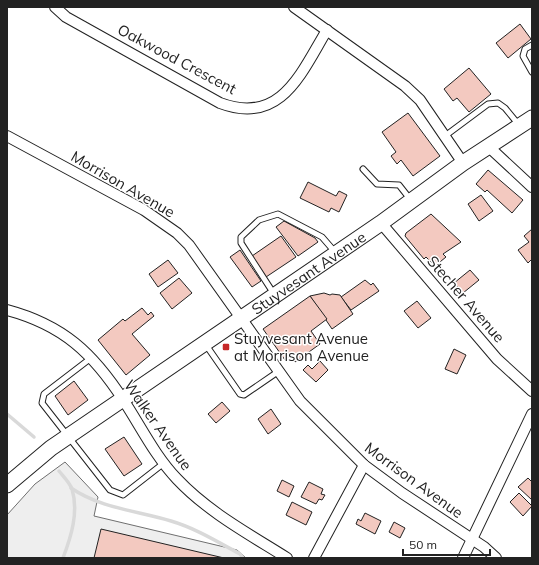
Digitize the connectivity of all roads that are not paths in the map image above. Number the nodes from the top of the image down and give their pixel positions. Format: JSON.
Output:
{"nodes":[{"id":1,"x":55,"y":7,"type":"edge"},
{"id":2,"x":294,"y":7,"type":"edge"},
{"id":3,"x":327,"y":30,"type":"junction"},
{"id":4,"x":532,"y":45,"type":"edge"},
{"id":5,"x":532,"y":72,"type":"edge"},
{"id":6,"x":532,"y":118,"type":"edge"},
{"id":7,"x":520,"y":126,"type":"junction"},
{"id":8,"x":7,"y":136,"type":"edge"},
{"id":9,"x":445,"y":136,"type":"junction"},
{"id":10,"x":489,"y":147,"type":"junction"},
{"id":11,"x":463,"y":163,"type":"junction"},
{"id":12,"x":363,"y":169,"type":"dead end"},
{"id":13,"x":532,"y":187,"type":"edge"},
{"id":14,"x":412,"y":201,"type":"junction"},
{"id":15,"x":382,"y":224,"type":"junction"},
{"id":16,"x":336,"y":254,"type":"junction"},
{"id":17,"x":276,"y":296,"type":"junction"},
{"id":18,"x":7,"y":310,"type":"edge"},
{"id":19,"x":241,"y":319,"type":"junction"},
{"id":20,"x":205,"y":344,"type":"junction"},
{"id":21,"x":91,"y":358,"type":"junction"},
{"id":22,"x":279,"y":371,"type":"junction"},
{"id":23,"x":532,"y":391,"type":"edge"},
{"id":24,"x":123,"y":400,"type":"junction"},
{"id":25,"x":532,"y":414,"type":"edge"},
{"id":26,"x":68,"y":436,"type":"junction"},
{"id":27,"x":164,"y":463,"type":"junction"},
{"id":28,"x":364,"y":465,"type":"junction"},
{"id":29,"x":7,"y":485,"type":"edge"},
{"id":30,"x":472,"y":539,"type":"junction"},
{"id":31,"x":287,"y":558,"type":"edge"},
{"id":32,"x":314,"y":558,"type":"edge"},
{"id":33,"x":463,"y":558,"type":"edge"},
{"id":34,"x":496,"y":558,"type":"edge"}],
"edges":[{"from":1,"to":3,"type":"street","name":"Oakwood Crescent"},
{"from":2,"to":3,"type":"street"},
{"from":3,"to":9,"type":"street"},
{"from":4,"to":5,"type":"lane"},
{"from":6,"to":7,"type":"main road","name":"Stuyvesant Avenue"},
{"from":7,"to":9,"type":"lane"},
{"from":7,"to":10,"type":"main road","name":"Stuyvesant Avenue"},
{"from":8,"to":19,"type":"street","name":"Morrison Avenue"},
{"from":9,"to":11,"type":"street"},
{"from":10,"to":11,"type":"main road","name":"Stuyvesant Avenue"},
{"from":10,"to":13,"type":"street"},
{"from":11,"to":14,"type":"main road","name":"Stuyvesant Avenue"},
{"from":12,"to":14,"type":"lane"},
{"from":14,"to":15,"type":"main road","name":"Stuyvesant Avenue"},
{"from":15,"to":16,"type":"main road","name":"Stuyvesant Avenue"},
{"from":15,"to":23,"type":"street","name":"Stecher Avenue"},
{"from":16,"to":17,"type":"main road","name":"Stuyvesant Avenue"},
{"from":16,"to":17,"type":"lane"},
{"from":17,"to":19,"type":"main road","name":"Stuyvesant Avenue"},
{"from":18,"to":21,"type":"street","name":"Walker Avenue"},
{"from":19,"to":20,"type":"main road","name":"Stuyvesant Avenue"},
{"from":19,"to":22,"type":"street","name":"Morrison Avenue"},
{"from":20,"to":22,"type":"lane"},
{"from":20,"to":24,"type":"main road","name":"Stuyvesant Avenue"},
{"from":21,"to":24,"type":"street","name":"Walker Avenue"},
{"from":21,"to":26,"type":"lane"},
{"from":22,"to":28,"type":"street","name":"Morrison Avenue"},
{"from":24,"to":26,"type":"main road","name":"Stuyvesant Avenue"},
{"from":24,"to":27,"type":"street","name":"Walker Avenue"},
{"from":25,"to":30,"type":"street"},
{"from":26,"to":27,"type":"lane"},
{"from":26,"to":29,"type":"main road","name":"Stuyvesant Avenue"},
{"from":27,"to":31,"type":"street","name":"Walker Avenue"},
{"from":28,"to":30,"type":"street","name":"Morrison Avenue"},
{"from":28,"to":32,"type":"street"},
{"from":30,"to":33,"type":"street"},
{"from":30,"to":34,"type":"street","name":"Morrison Avenue"}]}
